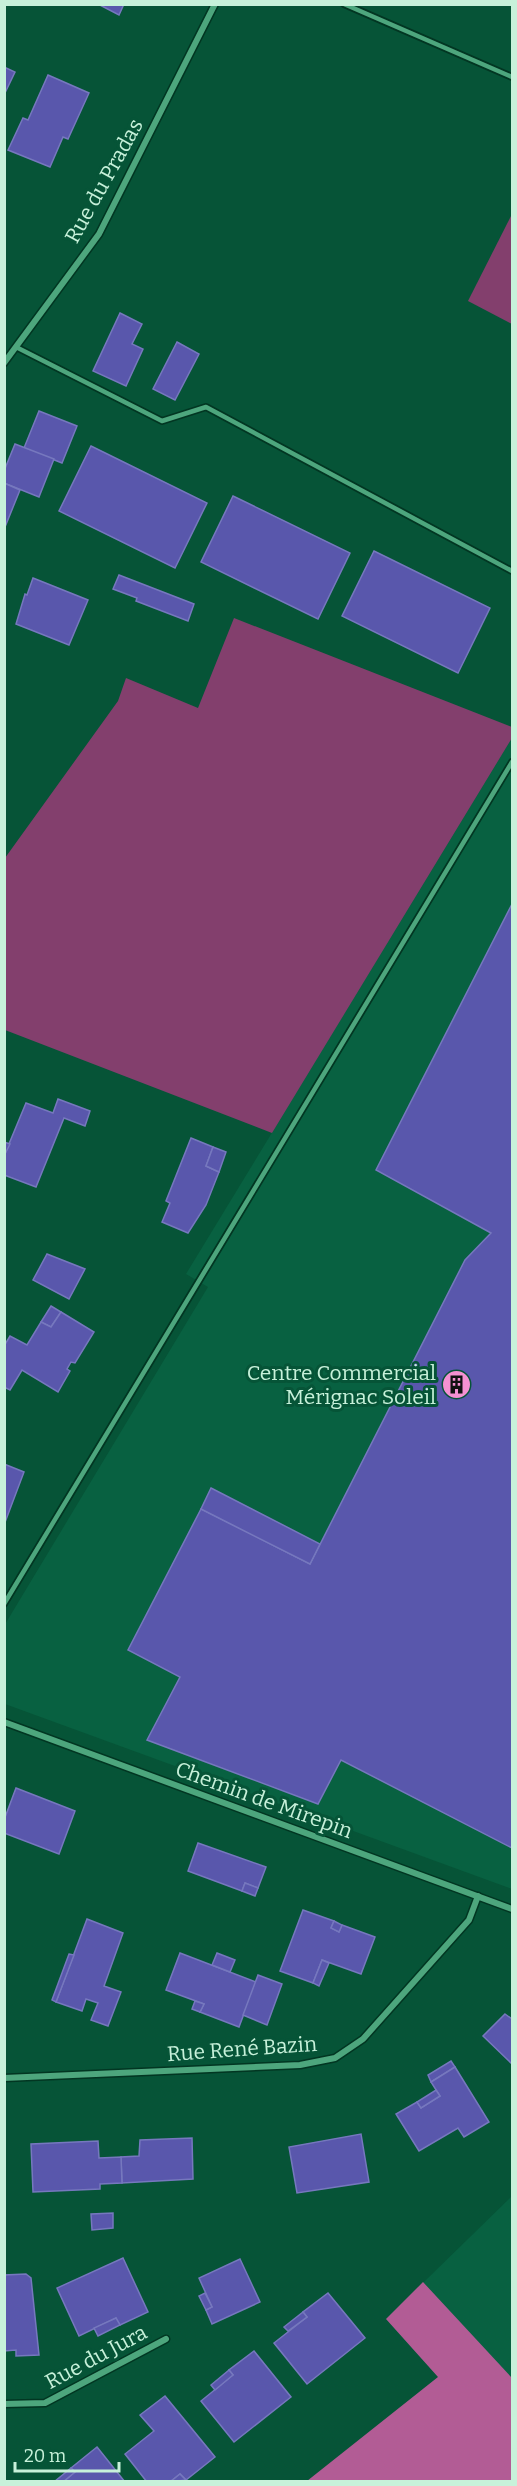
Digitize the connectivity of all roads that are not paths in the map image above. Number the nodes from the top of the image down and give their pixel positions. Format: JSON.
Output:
{"nodes":[{"id":1,"x":215,"y":4,"type":"edge"},
{"id":2,"x":344,"y":4,"type":"edge"},
{"id":3,"x":513,"y":77,"type":"edge"},
{"id":4,"x":16,"y":347,"type":"junction"},
{"id":5,"x":4,"y":363,"type":"edge"},
{"id":6,"x":513,"y":571,"type":"edge"},
{"id":7,"x":513,"y":762,"type":"edge"},
{"id":8,"x":4,"y":1604,"type":"edge"},
{"id":9,"x":4,"y":1722,"type":"edge"},
{"id":10,"x":478,"y":1896,"type":"junction"},
{"id":11,"x":513,"y":1909,"type":"edge"},
{"id":12,"x":4,"y":2078,"type":"edge"},
{"id":13,"x":166,"y":2339,"type":"dead end"},
{"id":14,"x":4,"y":2404,"type":"edge"}],
"edges":[{"from":1,"to":4,"type":"street","name":"Rue du Pradas"},
{"from":2,"to":3,"type":"lane"},
{"from":4,"to":5,"type":"street","name":"Rue du Pradas"},
{"from":4,"to":6,"type":"lane"},
{"from":7,"to":8,"type":"lane"},
{"from":9,"to":10,"type":"street","name":"Chemin de Mirepin"},
{"from":10,"to":11,"type":"street","name":"Chemin de Mirepin"},
{"from":10,"to":12,"type":"street","name":"Rue René Bazin"},
{"from":13,"to":14,"type":"street","name":"Rue du Jura"}]}
